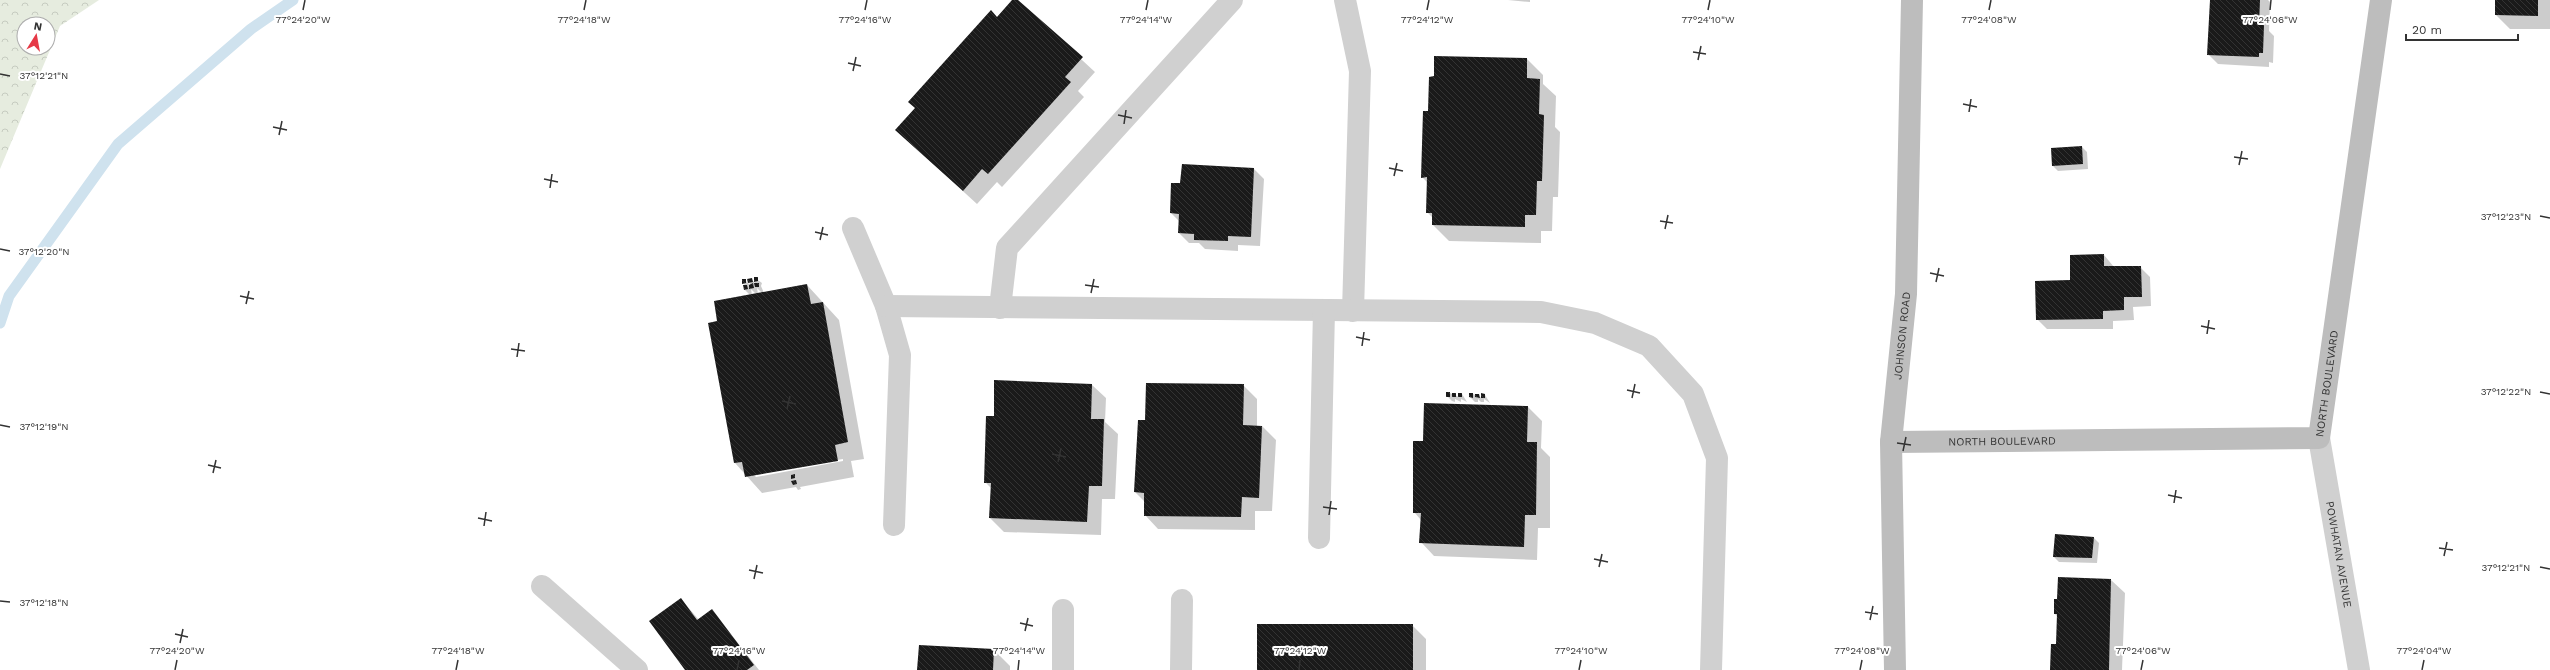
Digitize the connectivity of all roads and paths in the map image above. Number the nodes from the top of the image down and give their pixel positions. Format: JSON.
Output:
{"nodes":[{"id":1,"x":1232,"y":0,"type":"edge"},
{"id":2,"x":1345,"y":0,"type":"edge"},
{"id":3,"x":1912,"y":0,"type":"edge"},
{"id":4,"x":2381,"y":0,"type":"edge"},
{"id":5,"x":853,"y":228,"type":"dead end"},
{"id":6,"x":886,"y":306,"type":"junction"},
{"id":7,"x":1000,"y":308,"type":"junction"},
{"id":8,"x":1324,"y":310,"type":"junction"},
{"id":9,"x":1353,"y":311,"type":"junction"},
{"id":10,"x":2319,"y":438,"type":"junction"},
{"id":11,"x":1891,"y":442,"type":"junction"},
{"id":12,"x":894,"y":524,"type":"dead end"},
{"id":13,"x":1319,"y":538,"type":"dead end"},
{"id":14,"x":542,"y":586,"type":"dead end"},
{"id":15,"x":1182,"y":600,"type":"dead end"},
{"id":16,"x":1063,"y":610,"type":"dead end"},
{"id":17,"x":637,"y":670,"type":"edge"},
{"id":18,"x":1063,"y":670,"type":"edge"},
{"id":19,"x":1181,"y":670,"type":"edge"},
{"id":20,"x":1712,"y":670,"type":"edge"},
{"id":21,"x":1895,"y":670,"type":"edge"},
{"id":22,"x":2359,"y":670,"type":"edge"}],
"edges":[{"from":1,"to":7,"type":"street"},
{"from":2,"to":9,"type":"street"},
{"from":3,"to":11,"type":"street","name":"JOHNSON ROAD"},
{"from":4,"to":10,"type":"street","name":"NORTH BOULEVARD"},
{"from":5,"to":6,"type":"street"},
{"from":6,"to":7,"type":"street"},
{"from":6,"to":12,"type":"street"},
{"from":7,"to":8,"type":"street"},
{"from":8,"to":9,"type":"street"},
{"from":8,"to":13,"type":"street"},
{"from":9,"to":20,"type":"street"},
{"from":10,"to":11,"type":"street","name":"NORTH BOULEVARD"},
{"from":10,"to":22,"type":"street","name":"POWHATAN AVENUE"},
{"from":11,"to":21,"type":"street","name":"JOHNSON ROAD"},
{"from":14,"to":17,"type":"street"},
{"from":15,"to":19,"type":"street"},
{"from":16,"to":18,"type":"street"}]}
